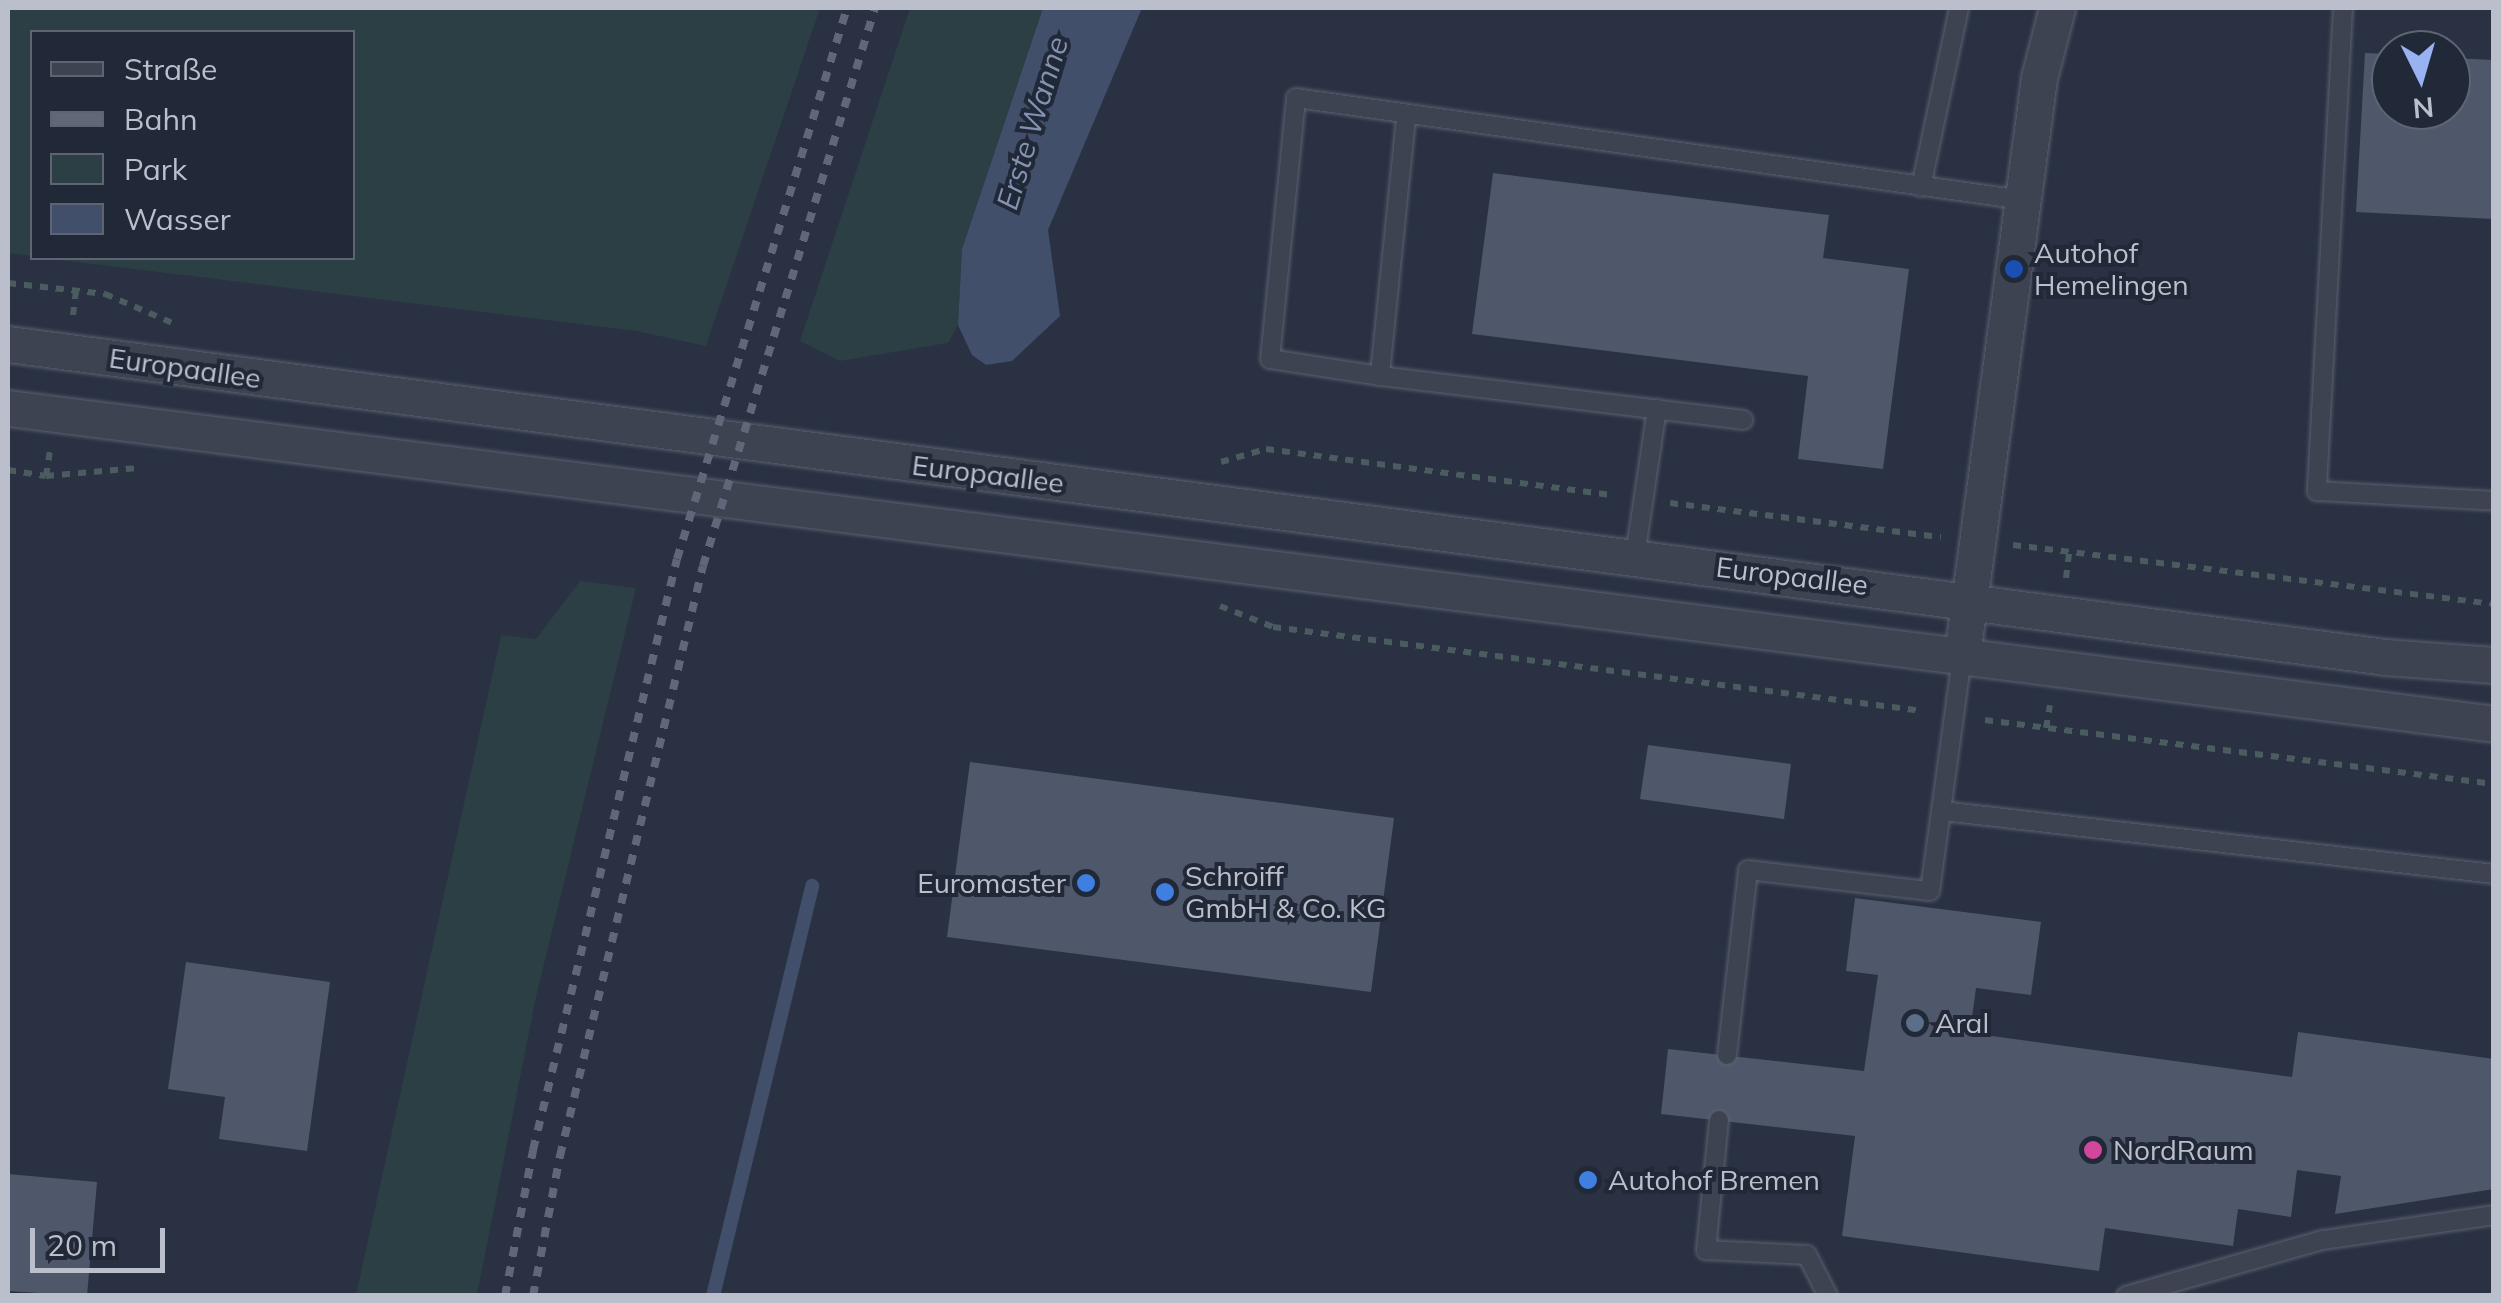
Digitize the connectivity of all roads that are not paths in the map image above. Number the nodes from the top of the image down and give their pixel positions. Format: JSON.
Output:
{"nodes":[{"id":1,"x":1959,"y":8,"type":"edge"},
{"id":2,"x":2057,"y":8,"type":"edge"},
{"id":3,"x":2343,"y":8,"type":"edge"},
{"id":4,"x":1406,"y":118,"type":"junction"},
{"id":5,"x":1920,"y":187,"type":"junction"},
{"id":6,"x":2023,"y":200,"type":"junction"},
{"id":7,"x":8,"y":344,"type":"edge"},
{"id":8,"x":1380,"y":376,"type":"junction"},
{"id":9,"x":8,"y":408,"type":"edge"},
{"id":10,"x":1657,"y":409,"type":"junction"},
{"id":11,"x":1744,"y":420,"type":"dead end"},
{"id":12,"x":2494,"y":501,"type":"edge"},
{"id":13,"x":1635,"y":556,"type":"junction"},
{"id":14,"x":1969,"y":598,"type":"junction"},
{"id":15,"x":1962,"y":656,"type":"junction"},
{"id":16,"x":2494,"y":665,"type":"edge"},
{"id":17,"x":2494,"y":724,"type":"edge"},
{"id":18,"x":1942,"y":811,"type":"junction"},
{"id":19,"x":2494,"y":874,"type":"edge"},
{"id":20,"x":1727,"y":1055,"type":"dead end"},
{"id":21,"x":1719,"y":1120,"type":"dead end"},
{"id":22,"x":2494,"y":1214,"type":"edge"},
{"id":23,"x":1828,"y":1296,"type":"edge"},
{"id":24,"x":2126,"y":1296,"type":"edge"}],
"edges":[{"from":1,"to":5,"type":"lane"},
{"from":2,"to":6,"type":"street"},
{"from":3,"to":12,"type":"lane"},
{"from":4,"to":5,"type":"lane"},
{"from":4,"to":8,"type":"lane"},
{"from":4,"to":8,"type":"lane"},
{"from":5,"to":6,"type":"lane"},
{"from":6,"to":14,"type":"street"},
{"from":7,"to":13,"type":"street","name":"Europaallee"},
{"from":8,"to":10,"type":"lane"},
{"from":9,"to":15,"type":"street","name":"Europaallee"},
{"from":10,"to":11,"type":"lane"},
{"from":10,"to":13,"type":"lane"},
{"from":13,"to":14,"type":"street","name":"Europaallee"},
{"from":14,"to":15,"type":"street"},
{"from":14,"to":16,"type":"street","name":"Europaallee"},
{"from":15,"to":17,"type":"street","name":"Europaallee"},
{"from":15,"to":18,"type":"lane"},
{"from":18,"to":19,"type":"lane"},
{"from":18,"to":20,"type":"lane"},
{"from":21,"to":23,"type":"lane"},
{"from":22,"to":24,"type":"lane"}]}
